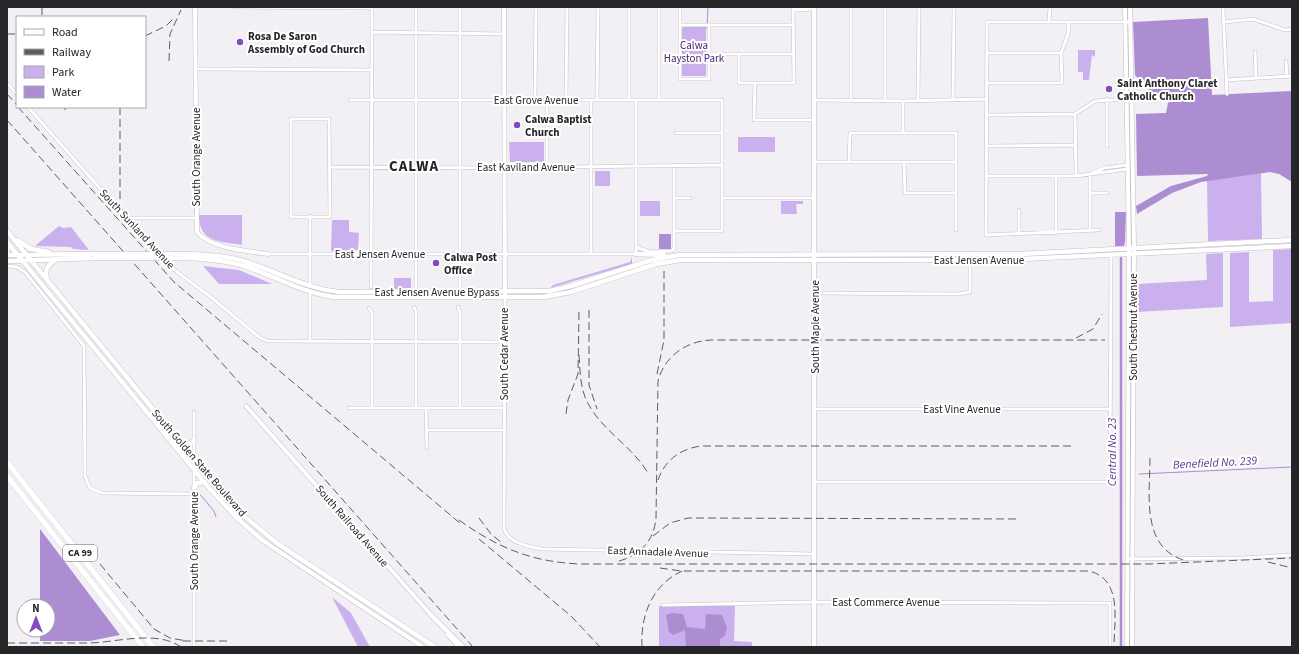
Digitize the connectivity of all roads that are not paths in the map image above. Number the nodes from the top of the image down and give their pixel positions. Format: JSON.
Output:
{"nodes":[{"id":1,"x":195,"y":7,"type":"edge"},
{"id":2,"x":233,"y":7,"type":"edge"},
{"id":3,"x":372,"y":7,"type":"edge"},
{"id":4,"x":416,"y":7,"type":"edge"},
{"id":5,"x":460,"y":7,"type":"edge"},
{"id":6,"x":504,"y":7,"type":"edge"},
{"id":7,"x":536,"y":7,"type":"edge"},
{"id":8,"x":567,"y":7,"type":"edge"},
{"id":9,"x":598,"y":7,"type":"edge"},
{"id":10,"x":629,"y":7,"type":"edge"},
{"id":11,"x":659,"y":7,"type":"edge"},
{"id":12,"x":680,"y":7,"type":"edge"},
{"id":13,"x":851,"y":7,"type":"edge"},
{"id":14,"x":885,"y":7,"type":"edge"},
{"id":15,"x":919,"y":7,"type":"edge"},
{"id":16,"x":954,"y":7,"type":"edge"},
{"id":17,"x":1050,"y":7,"type":"edge"},
{"id":18,"x":1125,"y":7,"type":"edge"},
{"id":19,"x":1130,"y":7,"type":"edge"},
{"id":20,"x":1223,"y":7,"type":"edge"},
{"id":21,"x":793,"y":8,"type":"edge"},
{"id":22,"x":814,"y":8,"type":"edge"},
{"id":23,"x":1049,"y":22,"type":"junction"},
{"id":24,"x":1069,"y":22,"type":"junction"},
{"id":25,"x":1127,"y":22,"type":"junction"},
{"id":26,"x":1224,"y":22,"type":"junction"},
{"id":27,"x":793,"y":24,"type":"junction"},
{"id":28,"x":680,"y":25,"type":"junction"},
{"id":29,"x":709,"y":25,"type":"junction"},
{"id":30,"x":1292,"y":29,"type":"edge"},
{"id":31,"x":372,"y":32,"type":"junction"},
{"id":32,"x":416,"y":32,"type":"junction"},
{"id":33,"x":460,"y":33,"type":"junction"},
{"id":34,"x":504,"y":34,"type":"junction"},
{"id":35,"x":1255,"y":52,"type":"dead end"},
{"id":36,"x":987,"y":53,"type":"junction"},
{"id":37,"x":1061,"y":53,"type":"junction"},
{"id":38,"x":709,"y":54,"type":"junction"},
{"id":39,"x":794,"y":54,"type":"junction"},
{"id":40,"x":739,"y":55,"type":"junction"},
{"id":41,"x":1286,"y":60,"type":"dead end"},
{"id":42,"x":196,"y":69,"type":"junction"},
{"id":43,"x":372,"y":70,"type":"junction"},
{"id":44,"x":1287,"y":76,"type":"junction"},
{"id":45,"x":1292,"y":76,"type":"edge"},
{"id":46,"x":1256,"y":78,"type":"junction"},
{"id":47,"x":1226,"y":80,"type":"junction"},
{"id":48,"x":7,"y":83,"type":"edge"},
{"id":49,"x":755,"y":83,"type":"junction"},
{"id":50,"x":986,"y":83,"type":"junction"},
{"id":51,"x":16,"y":93,"type":"edge"},
{"id":52,"x":1227,"y":94,"type":"dead end"},
{"id":53,"x":986,"y":99,"type":"junction"},
{"id":54,"x":1107,"y":99,"type":"junction"},
{"id":55,"x":1129,"y":99,"type":"junction"},
{"id":56,"x":350,"y":100,"type":"dead end"},
{"id":57,"x":371,"y":100,"type":"junction"},
{"id":58,"x":503,"y":100,"type":"junction"},
{"id":59,"x":536,"y":100,"type":"junction"},
{"id":60,"x":547,"y":100,"type":"junction"},
{"id":61,"x":566,"y":100,"type":"junction"},
{"id":62,"x":591,"y":100,"type":"junction"},
{"id":63,"x":598,"y":100,"type":"junction"},
{"id":64,"x":628,"y":100,"type":"junction"},
{"id":65,"x":636,"y":100,"type":"junction"},
{"id":66,"x":660,"y":100,"type":"junction"},
{"id":67,"x":814,"y":100,"type":"junction"},
{"id":68,"x":851,"y":100,"type":"junction"},
{"id":69,"x":885,"y":100,"type":"junction"},
{"id":70,"x":918,"y":100,"type":"junction"},
{"id":71,"x":953,"y":100,"type":"junction"},
{"id":72,"x":416,"y":101,"type":"junction"},
{"id":73,"x":461,"y":101,"type":"junction"},
{"id":74,"x":902,"y":101,"type":"junction"},
{"id":75,"x":29,"y":108,"type":"edge"},
{"id":76,"x":1075,"y":114,"type":"junction"},
{"id":77,"x":986,"y":115,"type":"junction"},
{"id":78,"x":814,"y":120,"type":"junction"},
{"id":79,"x":902,"y":132,"type":"junction"},
{"id":80,"x":676,"y":133,"type":"dead end"},
{"id":81,"x":722,"y":133,"type":"junction"},
{"id":82,"x":1076,"y":145,"type":"junction"},
{"id":83,"x":986,"y":146,"type":"junction"},
{"id":84,"x":1107,"y":146,"type":"dead end"},
{"id":85,"x":815,"y":162,"type":"junction"},
{"id":86,"x":849,"y":162,"type":"junction"},
{"id":87,"x":904,"y":162,"type":"junction"},
{"id":88,"x":956,"y":162,"type":"junction"},
{"id":89,"x":674,"y":165,"type":"junction"},
{"id":90,"x":722,"y":165,"type":"junction"},
{"id":91,"x":329,"y":167,"type":"junction"},
{"id":92,"x":371,"y":167,"type":"junction"},
{"id":93,"x":415,"y":167,"type":"junction"},
{"id":94,"x":460,"y":167,"type":"junction"},
{"id":95,"x":503,"y":167,"type":"junction"},
{"id":96,"x":547,"y":167,"type":"junction"},
{"id":97,"x":591,"y":167,"type":"junction"},
{"id":98,"x":636,"y":167,"type":"junction"},
{"id":99,"x":1128,"y":167,"type":"junction"},
{"id":100,"x":1090,"y":174,"type":"junction"},
{"id":101,"x":986,"y":176,"type":"junction"},
{"id":102,"x":1056,"y":176,"type":"junction"},
{"id":103,"x":1076,"y":176,"type":"junction"},
{"id":104,"x":956,"y":193,"type":"junction"},
{"id":105,"x":1090,"y":193,"type":"junction"},
{"id":106,"x":1107,"y":193,"type":"dead end"},
{"id":107,"x":675,"y":198,"type":"junction"},
{"id":108,"x":690,"y":198,"type":"dead end"},
{"id":109,"x":722,"y":198,"type":"junction"},
{"id":110,"x":815,"y":198,"type":"junction"},
{"id":111,"x":1019,"y":210,"type":"dead end"},
{"id":112,"x":310,"y":216,"type":"junction"},
{"id":113,"x":126,"y":218,"type":"junction"},
{"id":114,"x":196,"y":218,"type":"junction"},
{"id":115,"x":956,"y":230,"type":"dead end"},
{"id":116,"x":1099,"y":230,"type":"dead end"},
{"id":117,"x":7,"y":231,"type":"edge"},
{"id":118,"x":674,"y":231,"type":"junction"},
{"id":119,"x":1090,"y":231,"type":"junction"},
{"id":120,"x":1056,"y":233,"type":"junction"},
{"id":121,"x":1019,"y":234,"type":"junction"},
{"id":122,"x":1292,"y":240,"type":"edge"},
{"id":123,"x":7,"y":242,"type":"edge"},
{"id":124,"x":7,"y":246,"type":"edge"},
{"id":125,"x":1292,"y":246,"type":"edge"},
{"id":126,"x":636,"y":247,"type":"junction"},
{"id":127,"x":1131,"y":251,"type":"junction"},
{"id":128,"x":7,"y":252,"type":"edge"},
{"id":129,"x":78,"y":254,"type":"junction"},
{"id":130,"x":268,"y":254,"type":"joint"},
{"id":131,"x":310,"y":254,"type":"junction"},
{"id":132,"x":371,"y":254,"type":"junction"},
{"id":133,"x":415,"y":254,"type":"junction"},
{"id":134,"x":459,"y":254,"type":"junction"},
{"id":135,"x":505,"y":254,"type":"junction"},
{"id":136,"x":591,"y":254,"type":"junction"},
{"id":137,"x":636,"y":254,"type":"junction"},
{"id":138,"x":815,"y":254,"type":"junction"},
{"id":139,"x":7,"y":255,"type":"edge"},
{"id":140,"x":18,"y":255,"type":"junction"},
{"id":141,"x":26,"y":255,"type":"junction"},
{"id":142,"x":1111,"y":255,"type":"junction"},
{"id":143,"x":93,"y":256,"type":"junction"},
{"id":144,"x":673,"y":256,"type":"junction"},
{"id":145,"x":57,"y":260,"type":"junction"},
{"id":146,"x":815,"y":260,"type":"junction"},
{"id":147,"x":970,"y":260,"type":"junction"},
{"id":148,"x":7,"y":261,"type":"edge"},
{"id":149,"x":23,"y":261,"type":"junction"},
{"id":150,"x":31,"y":261,"type":"junction"},
{"id":151,"x":666,"y":262,"type":"joint"},
{"id":152,"x":7,"y":266,"type":"edge"},
{"id":153,"x":48,"y":281,"type":"junction"},
{"id":154,"x":1129,"y":283,"type":"junction"},
{"id":155,"x":43,"y":285,"type":"junction"},
{"id":156,"x":371,"y":287,"type":"dead end"},
{"id":157,"x":416,"y":287,"type":"dead end"},
{"id":158,"x":460,"y":287,"type":"dead end"},
{"id":159,"x":310,"y":290,"type":"junction"},
{"id":160,"x":814,"y":293,"type":"junction"},
{"id":161,"x":505,"y":295,"type":"junction"},
{"id":162,"x":414,"y":307,"type":"dead end"},
{"id":163,"x":458,"y":307,"type":"dead end"},
{"id":164,"x":1133,"y":307,"type":"junction"},
{"id":165,"x":369,"y":308,"type":"dead end"},
{"id":166,"x":310,"y":341,"type":"junction"},
{"id":167,"x":371,"y":342,"type":"junction"},
{"id":168,"x":415,"y":342,"type":"junction"},
{"id":169,"x":460,"y":342,"type":"junction"},
{"id":170,"x":504,"y":342,"type":"junction"},
{"id":171,"x":246,"y":406,"type":"dead end"},
{"id":172,"x":349,"y":408,"type":"dead end"},
{"id":173,"x":372,"y":408,"type":"junction"},
{"id":174,"x":416,"y":408,"type":"junction"},
{"id":175,"x":426,"y":408,"type":"junction"},
{"id":176,"x":460,"y":408,"type":"junction"},
{"id":177,"x":504,"y":408,"type":"junction"},
{"id":178,"x":814,"y":409,"type":"junction"},
{"id":179,"x":1110,"y":409,"type":"junction"},
{"id":180,"x":194,"y":412,"type":"dead end"},
{"id":181,"x":426,"y":430,"type":"junction"},
{"id":182,"x":503,"y":430,"type":"junction"},
{"id":183,"x":194,"y":440,"type":"junction"},
{"id":184,"x":182,"y":444,"type":"junction"},
{"id":185,"x":427,"y":448,"type":"dead end"},
{"id":186,"x":194,"y":459,"type":"junction"},
{"id":187,"x":7,"y":462,"type":"edge"},
{"id":188,"x":193,"y":468,"type":"junction"},
{"id":189,"x":7,"y":476,"type":"edge"},
{"id":190,"x":205,"y":482,"type":"junction"},
{"id":191,"x":814,"y":482,"type":"junction"},
{"id":192,"x":194,"y":488,"type":"junction"},
{"id":193,"x":194,"y":494,"type":"junction"},
{"id":194,"x":505,"y":534,"type":"joint"},
{"id":195,"x":814,"y":554,"type":"junction"},
{"id":196,"x":1292,"y":555,"type":"edge"},
{"id":197,"x":1130,"y":559,"type":"junction"},
{"id":198,"x":814,"y":602,"type":"junction"},
{"id":199,"x":663,"y":605,"type":"dead end"},
{"id":200,"x":431,"y":615,"type":"junction"},
{"id":201,"x":143,"y":647,"type":"edge"},
{"id":202,"x":153,"y":647,"type":"edge"},
{"id":203,"x":194,"y":647,"type":"edge"},
{"id":204,"x":423,"y":647,"type":"edge"},
{"id":205,"x":435,"y":647,"type":"edge"},
{"id":206,"x":459,"y":647,"type":"edge"},
{"id":207,"x":463,"y":647,"type":"edge"},
{"id":208,"x":814,"y":647,"type":"edge"},
{"id":209,"x":1110,"y":647,"type":"edge"},
{"id":210,"x":1127,"y":647,"type":"edge"},
{"id":211,"x":1132,"y":647,"type":"edge"}],
"edges":[{"from":1,"to":42,"type":"main road","name":"South Orange Avenue"},
{"from":2,"to":3,"type":"street"},
{"from":3,"to":31,"type":"street"},
{"from":4,"to":32,"type":"street"},
{"from":5,"to":33,"type":"street"},
{"from":6,"to":34,"type":"main road","name":"South Cedar Avenue"},
{"from":7,"to":59,"type":"street"},
{"from":8,"to":61,"type":"street"},
{"from":9,"to":63,"type":"street"},
{"from":10,"to":64,"type":"street"},
{"from":11,"to":66,"type":"street"},
{"from":12,"to":28,"type":"street"},
{"from":13,"to":68,"type":"street"},
{"from":14,"to":69,"type":"street"},
{"from":15,"to":70,"type":"street"},
{"from":16,"to":71,"type":"street"},
{"from":17,"to":23,"type":"street"},
{"from":18,"to":25,"type":"main road","name":"South Chestnut Avenue"},
{"from":19,"to":25,"type":"main road","name":"South Chestnut Avenue"},
{"from":20,"to":26,"type":"street"},
{"from":21,"to":22,"type":"street"},
{"from":21,"to":27,"type":"street"},
{"from":22,"to":67,"type":"main road","name":"South Maple Avenue"},
{"from":23,"to":24,"type":"street"},
{"from":23,"to":36,"type":"street"},
{"from":24,"to":25,"type":"street"},
{"from":24,"to":37,"type":"street"},
{"from":25,"to":55,"type":"main road","name":"South Chestnut Avenue"},
{"from":26,"to":30,"type":"street"},
{"from":26,"to":47,"type":"street"},
{"from":27,"to":29,"type":"street"},
{"from":27,"to":39,"type":"street"},
{"from":28,"to":29,"type":"street"},
{"from":28,"to":38,"type":"street"},
{"from":29,"to":38,"type":"street"},
{"from":31,"to":32,"type":"street"},
{"from":31,"to":43,"type":"street"},
{"from":32,"to":33,"type":"street"},
{"from":32,"to":72,"type":"street"},
{"from":33,"to":34,"type":"street"},
{"from":33,"to":73,"type":"street"},
{"from":34,"to":58,"type":"main road","name":"South Cedar Avenue"},
{"from":35,"to":46,"type":"street"},
{"from":36,"to":37,"type":"street"},
{"from":36,"to":50,"type":"street"},
{"from":37,"to":50,"type":"street"},
{"from":38,"to":40,"type":"street"},
{"from":39,"to":40,"type":"street"},
{"from":39,"to":49,"type":"street"},
{"from":40,"to":49,"type":"street"},
{"from":41,"to":44,"type":"street"},
{"from":42,"to":43,"type":"street"},
{"from":42,"to":114,"type":"main road","name":"South Orange Avenue"},
{"from":43,"to":57,"type":"street"},
{"from":44,"to":45,"type":"street"},
{"from":44,"to":46,"type":"street"},
{"from":46,"to":47,"type":"street"},
{"from":47,"to":52,"type":"street"},
{"from":48,"to":51,"type":"street"},
{"from":49,"to":78,"type":"street"},
{"from":50,"to":53,"type":"street"},
{"from":53,"to":71,"type":"street"},
{"from":53,"to":77,"type":"street"},
{"from":54,"to":55,"type":"street"},
{"from":54,"to":76,"type":"street"},
{"from":54,"to":84,"type":"street"},
{"from":55,"to":99,"type":"main road","name":"South Chestnut Avenue"},
{"from":55,"to":127,"type":"main road","name":"South Chestnut Avenue"},
{"from":56,"to":57,"type":"street","name":"East Grove Avenue"},
{"from":57,"to":72,"type":"street","name":"East Grove Avenue"},
{"from":57,"to":92,"type":"street"},
{"from":58,"to":59,"type":"street","name":"East Grove Avenue"},
{"from":58,"to":73,"type":"street","name":"East Grove Avenue"},
{"from":58,"to":95,"type":"main road","name":"South Cedar Avenue"},
{"from":59,"to":60,"type":"street","name":"East Grove Avenue"},
{"from":60,"to":61,"type":"street","name":"East Grove Avenue"},
{"from":60,"to":96,"type":"street"},
{"from":61,"to":62,"type":"street","name":"East Grove Avenue"},
{"from":62,"to":63,"type":"street","name":"East Grove Avenue"},
{"from":62,"to":97,"type":"street"},
{"from":63,"to":64,"type":"street","name":"East Grove Avenue"},
{"from":64,"to":65,"type":"street","name":"East Grove Avenue"},
{"from":65,"to":66,"type":"street","name":"East Grove Avenue"},
{"from":65,"to":98,"type":"street"},
{"from":66,"to":81,"type":"street","name":"East Grove Avenue"},
{"from":67,"to":68,"type":"street"},
{"from":67,"to":78,"type":"main road","name":"South Maple Avenue"},
{"from":68,"to":69,"type":"street"},
{"from":69,"to":74,"type":"street"},
{"from":70,"to":71,"type":"street"},
{"from":70,"to":74,"type":"street"},
{"from":72,"to":73,"type":"street","name":"East Grove Avenue"},
{"from":72,"to":93,"type":"street"},
{"from":73,"to":94,"type":"street"},
{"from":74,"to":79,"type":"street"},
{"from":75,"to":113,"type":"street","name":"South Sunland Avenue"},
{"from":76,"to":77,"type":"street"},
{"from":76,"to":82,"type":"street"},
{"from":77,"to":83,"type":"street"},
{"from":78,"to":85,"type":"main road","name":"South Maple Avenue"},
{"from":79,"to":86,"type":"street"},
{"from":79,"to":88,"type":"street"},
{"from":80,"to":81,"type":"street"},
{"from":81,"to":90,"type":"street"},
{"from":82,"to":83,"type":"street"},
{"from":82,"to":103,"type":"street"},
{"from":83,"to":101,"type":"street"},
{"from":85,"to":86,"type":"street"},
{"from":85,"to":110,"type":"main road","name":"South Maple Avenue"},
{"from":86,"to":87,"type":"street"},
{"from":87,"to":88,"type":"street"},
{"from":87,"to":104,"type":"street"},
{"from":88,"to":104,"type":"street"},
{"from":89,"to":90,"type":"street","name":"East Kaviland Avenue"},
{"from":89,"to":98,"type":"street","name":"East Kaviland Avenue"},
{"from":89,"to":107,"type":"street"},
{"from":90,"to":109,"type":"street"},
{"from":91,"to":92,"type":"street","name":"East Kaviland Avenue"},
{"from":91,"to":112,"type":"street"},
{"from":91,"to":112,"type":"street"},
{"from":92,"to":93,"type":"street","name":"East Kaviland Avenue"},
{"from":92,"to":132,"type":"street"},
{"from":93,"to":94,"type":"street","name":"East Kaviland Avenue"},
{"from":93,"to":133,"type":"street"},
{"from":94,"to":95,"type":"street","name":"East Kaviland Avenue"},
{"from":94,"to":134,"type":"street"},
{"from":95,"to":96,"type":"street","name":"East Kaviland Avenue"},
{"from":95,"to":135,"type":"main road","name":"South Cedar Avenue"},
{"from":96,"to":97,"type":"street","name":"East Kaviland Avenue"},
{"from":97,"to":98,"type":"street","name":"East Kaviland Avenue"},
{"from":97,"to":136,"type":"street"},
{"from":98,"to":126,"type":"street"},
{"from":99,"to":100,"type":"street"},
{"from":99,"to":127,"type":"main road","name":"South Chestnut Avenue"},
{"from":100,"to":103,"type":"street"},
{"from":100,"to":105,"type":"street"},
{"from":101,"to":102,"type":"street"},
{"from":101,"to":121,"type":"street"},
{"from":102,"to":103,"type":"street"},
{"from":102,"to":120,"type":"street"},
{"from":104,"to":115,"type":"street"},
{"from":105,"to":106,"type":"street"},
{"from":105,"to":119,"type":"street"},
{"from":107,"to":108,"type":"street"},
{"from":107,"to":118,"type":"street"},
{"from":109,"to":110,"type":"street"},
{"from":109,"to":118,"type":"street"},
{"from":110,"to":138,"type":"main road","name":"South Maple Avenue"},
{"from":111,"to":121,"type":"street"},
{"from":112,"to":131,"type":"street"},
{"from":113,"to":114,"type":"street"},
{"from":113,"to":166,"type":"street","name":"South Sunland Avenue"},
{"from":114,"to":130,"type":"main road","name":"South Orange Avenue"},
{"from":116,"to":119,"type":"street"},
{"from":117,"to":129,"type":"main road"},
{"from":117,"to":141,"type":"main road","name":"South Golden State Boulevard"},
{"from":118,"to":126,"type":"street"},
{"from":119,"to":120,"type":"street"},
{"from":120,"to":121,"type":"street"},
{"from":122,"to":127,"type":"main road","name":"East Jensen Avenue"},
{"from":123,"to":140,"type":"main road","name":"South Golden State Boulevard"},
{"from":124,"to":128,"type":"main road"},
{"from":125,"to":127,"type":"main road","name":"East Jensen Avenue"},
{"from":126,"to":137,"type":"street"},
{"from":127,"to":138,"type":"main road","name":"East Jensen Avenue"},
{"from":127,"to":142,"type":"main road","name":"East Jensen Avenue"},
{"from":127,"to":154,"type":"main road"},
{"from":127,"to":164,"type":"main road","name":"South Chestnut Avenue"},
{"from":129,"to":141,"type":"main road"},
{"from":129,"to":143,"type":"main road"},
{"from":130,"to":131,"type":"street","name":"East Jensen Avenue"},
{"from":131,"to":132,"type":"street","name":"East Jensen Avenue"},
{"from":131,"to":159,"type":"street"},
{"from":132,"to":133,"type":"street","name":"East Jensen Avenue"},
{"from":132,"to":156,"type":"street"},
{"from":133,"to":134,"type":"street","name":"East Jensen Avenue"},
{"from":133,"to":157,"type":"street"},
{"from":134,"to":135,"type":"street","name":"East Jensen Avenue"},
{"from":134,"to":158,"type":"street"},
{"from":135,"to":136,"type":"street","name":"East Jensen Avenue"},
{"from":135,"to":161,"type":"main road","name":"South Cedar Avenue"},
{"from":136,"to":137,"type":"street","name":"East Jensen Avenue"},
{"from":137,"to":144,"type":"main road"},
{"from":138,"to":144,"type":"main road","name":"East Jensen Avenue"},
{"from":138,"to":146,"type":"main road","name":"South Maple Avenue"},
{"from":139,"to":140,"type":"main road"},
{"from":140,"to":141,"type":"main road"},
{"from":140,"to":149,"type":"main road","name":"South Golden State Boulevard"},
{"from":141,"to":150,"type":"main road","name":"South Golden State Boulevard"},
{"from":142,"to":147,"type":"main road","name":"East Jensen Avenue"},
{"from":142,"to":179,"type":"street"},
{"from":143,"to":145,"type":"main road"},
{"from":143,"to":159,"type":"main road","name":"East Jensen Avenue Bypass","bridge":true},
{"from":144,"to":161,"type":"main road","name":"East Jensen Avenue Bypass"},
{"from":145,"to":150,"type":"main road"},
{"from":145,"to":153,"type":"main road"},
{"from":146,"to":147,"type":"main road","name":"East Jensen Avenue"},
{"from":146,"to":151,"type":"main road","name":"East Jensen Avenue"},
{"from":146,"to":160,"type":"main road","name":"South Maple Avenue"},
{"from":147,"to":160,"type":"street"},
{"from":148,"to":149,"type":"main road"},
{"from":148,"to":155,"type":"main road"},
{"from":149,"to":150,"type":"main road"},
{"from":149,"to":155,"type":"main road","name":"South Golden State Boulevard"},
{"from":150,"to":153,"type":"main road","name":"South Golden State Boulevard"},
{"from":151,"to":161,"type":"main road","name":"East Jensen Avenue Bypass"},
{"from":152,"to":193,"type":"street"},
{"from":153,"to":184,"type":"main road","name":"South Golden State Boulevard"},
{"from":154,"to":164,"type":"main road"},
{"from":154,"to":197,"type":"main road"},
{"from":155,"to":188,"type":"main road","name":"South Golden State Boulevard"},
{"from":159,"to":161,"type":"main road","name":"East Jensen Avenue Bypass"},
{"from":159,"to":166,"type":"street"},
{"from":160,"to":178,"type":"main road","name":"South Maple Avenue"},
{"from":161,"to":170,"type":"street","name":"South Cedar Avenue"},
{"from":162,"to":168,"type":"street"},
{"from":163,"to":169,"type":"street"},
{"from":164,"to":197,"type":"main road","name":"South Chestnut Avenue"},
{"from":165,"to":167,"type":"street"},
{"from":166,"to":167,"type":"street"},
{"from":167,"to":168,"type":"street"},
{"from":167,"to":173,"type":"street"},
{"from":168,"to":169,"type":"street"},
{"from":168,"to":174,"type":"street"},
{"from":169,"to":170,"type":"street"},
{"from":169,"to":176,"type":"street"},
{"from":170,"to":177,"type":"street","name":"South Cedar Avenue"},
{"from":171,"to":200,"type":"main road","name":"South Railroad Avenue"},
{"from":172,"to":173,"type":"street"},
{"from":173,"to":174,"type":"street"},
{"from":174,"to":175,"type":"street"},
{"from":175,"to":176,"type":"street"},
{"from":175,"to":181,"type":"street"},
{"from":176,"to":177,"type":"street"},
{"from":177,"to":182,"type":"street","name":"South Cedar Avenue"},
{"from":178,"to":179,"type":"street","name":"East Vine Avenue"},
{"from":178,"to":191,"type":"main road","name":"South Maple Avenue"},
{"from":179,"to":191,"type":"street"},
{"from":180,"to":183,"type":"street","name":"South Orange Avenue"},
{"from":181,"to":182,"type":"street"},
{"from":181,"to":185,"type":"street"},
{"from":182,"to":194,"type":"street","name":"South Cedar Avenue"},
{"from":183,"to":184,"type":"main road"},
{"from":183,"to":186,"type":"street","name":"South Orange Avenue"},
{"from":184,"to":186,"type":"main road","name":"South Golden State Boulevard"},
{"from":186,"to":188,"type":"street","name":"South Orange Avenue"},
{"from":186,"to":205,"type":"main road","name":"South Golden State Boulevard"},
{"from":187,"to":202,"type":"highway","number":"CA 99"},
{"from":188,"to":190,"type":"main road","name":"South Golden State Boulevard"},
{"from":188,"to":192,"type":"street","name":"South Orange Avenue"},
{"from":189,"to":201,"type":"highway","number":"CA 99"},
{"from":190,"to":192,"type":"main road"},
{"from":190,"to":204,"type":"main road","name":"South Golden State Boulevard"},
{"from":191,"to":195,"type":"main road","name":"South Maple Avenue"},
{"from":192,"to":193,"type":"street","name":"South Orange Avenue"},
{"from":193,"to":203,"type":"street","name":"South Orange Avenue"},
{"from":194,"to":195,"type":"street","name":"East Annadale Avenue"},
{"from":195,"to":198,"type":"main road","name":"South Maple Avenue"},
{"from":196,"to":197,"type":"street"},
{"from":197,"to":210,"type":"main road"},
{"from":197,"to":211,"type":"main road","name":"South Chestnut Avenue"},
{"from":198,"to":199,"type":"street","name":"East Commerce Avenue"},
{"from":198,"to":208,"type":"main road","name":"South Maple Avenue"},
{"from":198,"to":209,"type":"street","name":"East Commerce Avenue"},
{"from":200,"to":206,"type":"main road","name":"South Railroad Avenue"},
{"from":200,"to":207,"type":"main road"}]}
